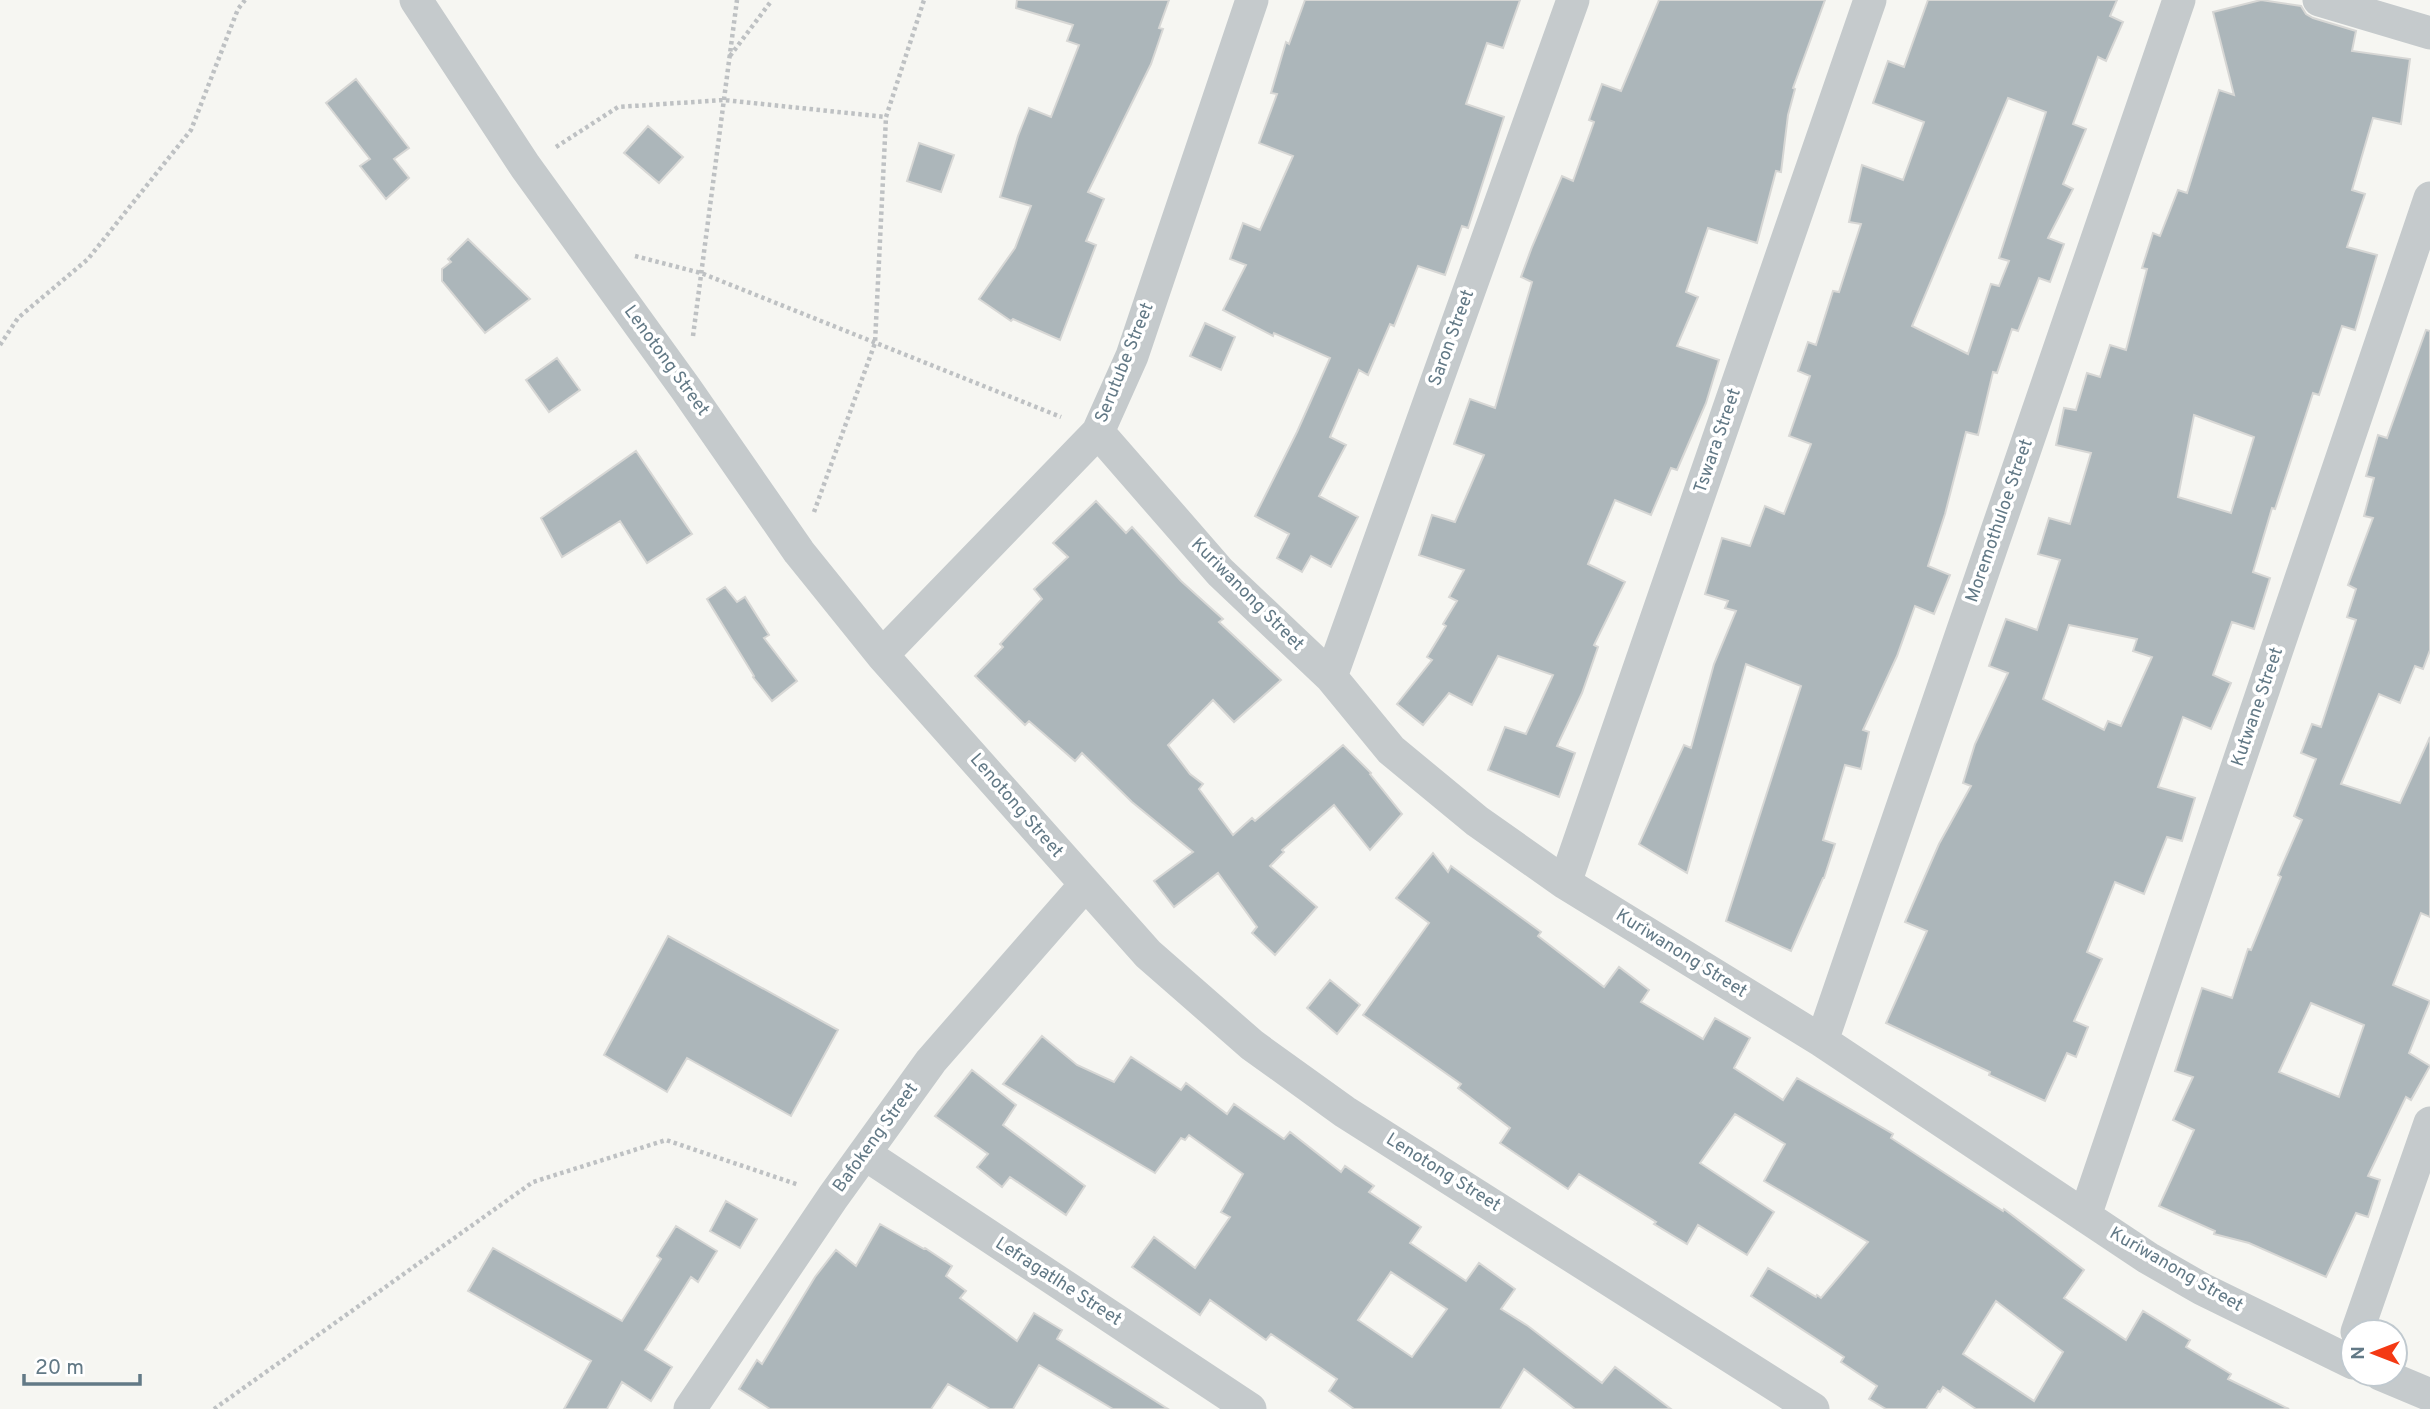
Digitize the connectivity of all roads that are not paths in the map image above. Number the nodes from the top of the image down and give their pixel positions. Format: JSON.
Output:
{"nodes":[{"id":1,"x":415,"y":0,"type":"edge"},
{"id":2,"x":1252,"y":0,"type":"edge"},
{"id":3,"x":1573,"y":0,"type":"edge"},
{"id":4,"x":1870,"y":0,"type":"edge"},
{"id":5,"x":2179,"y":0,"type":"edge"},
{"id":6,"x":2319,"y":0,"type":"edge"},
{"id":7,"x":2430,"y":33,"type":"edge"},
{"id":8,"x":2430,"y":198,"type":"edge"},
{"id":9,"x":1098,"y":432,"type":"junction"},
{"id":10,"x":882,"y":655,"type":"junction"},
{"id":11,"x":1331,"y":677,"type":"junction"},
{"id":12,"x":1565,"y":883,"type":"junction"},
{"id":13,"x":1085,"y":885,"type":"junction"},
{"id":14,"x":1822,"y":1041,"type":"junction"},
{"id":15,"x":2430,"y":1123,"type":"edge"},
{"id":16,"x":865,"y":1154,"type":"junction"},
{"id":17,"x":2085,"y":1216,"type":"junction"},
{"id":18,"x":2364,"y":1318,"type":"edge"},
{"id":19,"x":2339,"y":1344,"type":"edge"},
{"id":20,"x":2409,"y":1386,"type":"edge"},
{"id":21,"x":2430,"y":1395,"type":"edge"},
{"id":22,"x":696,"y":1407,"type":"edge"},
{"id":23,"x":1251,"y":1409,"type":"edge"},
{"id":24,"x":1813,"y":1409,"type":"edge"}],
"edges":[{"from":1,"to":10,"type":"street","name":"Lenotong Street"},
{"from":2,"to":9,"type":"street","name":"Serutube Street"},
{"from":3,"to":11,"type":"street","name":"Saron Street"},
{"from":4,"to":12,"type":"street","name":"Tswara Street"},
{"from":5,"to":14,"type":"street","name":"Moremothuloe Street"},
{"from":6,"to":7,"type":"street"},
{"from":8,"to":17,"type":"street","name":"Kutwane Street"},
{"from":9,"to":10,"type":"street","name":"Serutube Street"},
{"from":9,"to":11,"type":"street","name":"Kuriwanong Street"},
{"from":10,"to":13,"type":"street","name":"Lenotong Street"},
{"from":11,"to":12,"type":"street","name":"Kuriwanong Street"},
{"from":12,"to":14,"type":"street","name":"Kuriwanong Street"},
{"from":13,"to":16,"type":"street","name":"Bafokeng Street"},
{"from":13,"to":24,"type":"street","name":"Lenotong Street"},
{"from":14,"to":17,"type":"street","name":"Kuriwanong Street"},
{"from":15,"to":18,"type":"street"},
{"from":16,"to":22,"type":"street","name":"Bafokeng Street"},
{"from":16,"to":23,"type":"street","name":"Lefragatlhe Street"},
{"from":17,"to":19,"type":"street","name":"Kuriwanong Street"},
{"from":20,"to":21,"type":"street"}]}
